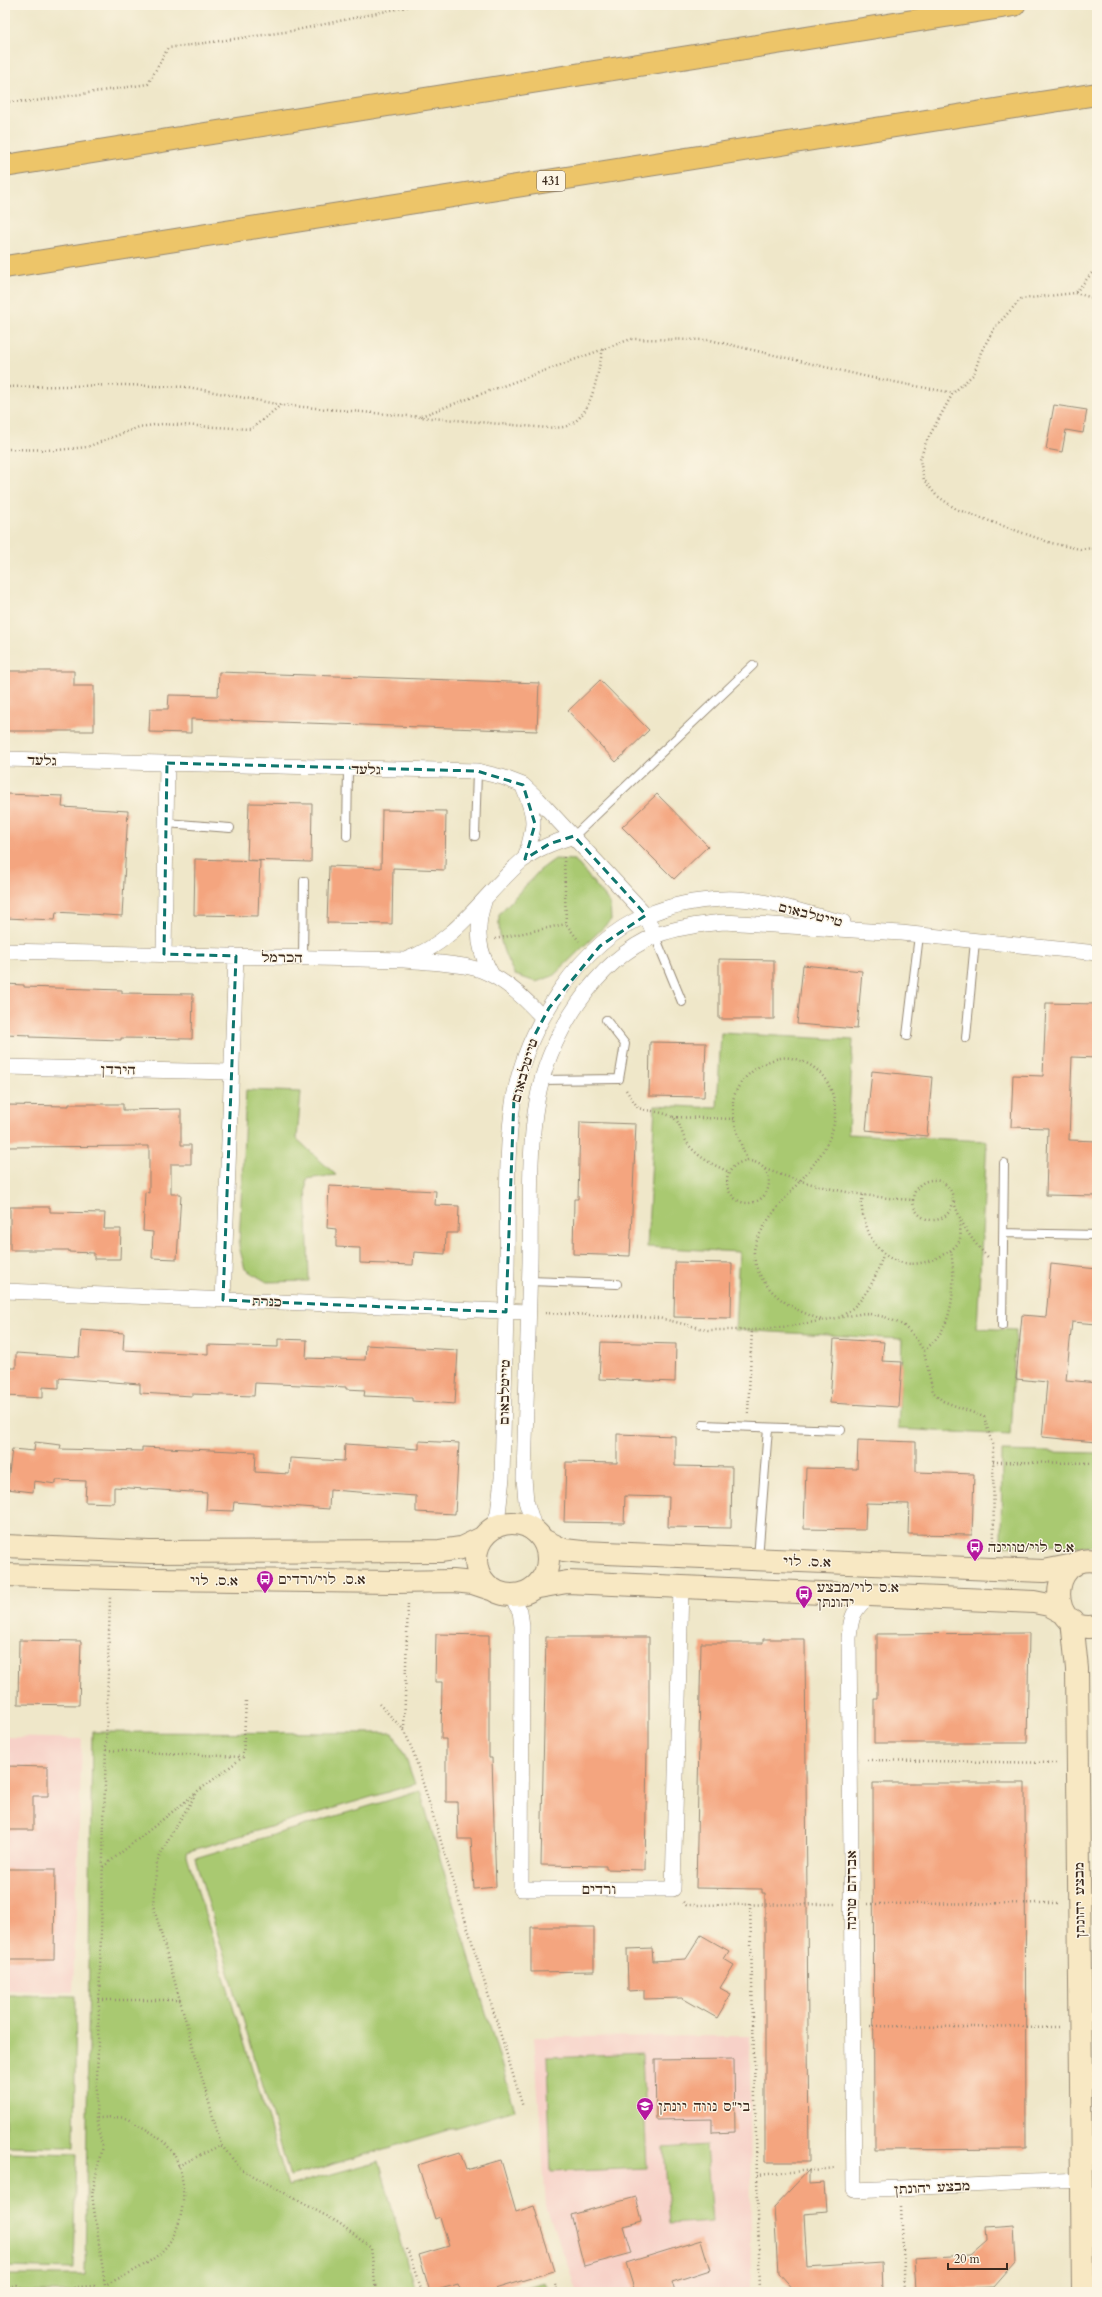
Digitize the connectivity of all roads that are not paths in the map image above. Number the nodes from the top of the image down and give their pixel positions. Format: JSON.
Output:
{"nodes":[{"id":1,"x":1014,"y":5,"type":"edge"},
{"id":2,"x":1097,"y":94,"type":"edge"},
{"id":3,"x":5,"y":166,"type":"edge"},
{"id":4,"x":5,"y":267,"type":"edge"},
{"id":5,"x":753,"y":665,"type":"dead end"},
{"id":6,"x":5,"y":759,"type":"edge"},
{"id":7,"x":167,"y":764,"type":"junction"},
{"id":8,"x":348,"y":768,"type":"junction"},
{"id":9,"x":477,"y":771,"type":"junction"},
{"id":10,"x":523,"y":785,"type":"junction"},
{"id":11,"x":166,"y":824,"type":"junction"},
{"id":12,"x":230,"y":828,"type":"dead end"},
{"id":13,"x":347,"y":836,"type":"dead end"},
{"id":14,"x":475,"y":836,"type":"dead end"},
{"id":15,"x":574,"y":836,"type":"junction"},
{"id":16,"x":525,"y":859,"type":"junction"},
{"id":17,"x":304,"y":881,"type":"dead end"},
{"id":18,"x":484,"y":901,"type":"junction"},
{"id":19,"x":646,"y":915,"type":"junction"},
{"id":20,"x":901,"y":934,"type":"junction"},
{"id":21,"x":919,"y":935,"type":"junction"},
{"id":22,"x":655,"y":936,"type":"junction"},
{"id":23,"x":975,"y":941,"type":"junction"},
{"id":24,"x":5,"y":951,"type":"edge"},
{"id":25,"x":1097,"y":953,"type":"edge"},
{"id":26,"x":164,"y":954,"type":"junction"},
{"id":27,"x":236,"y":956,"type":"junction"},
{"id":28,"x":302,"y":957,"type":"junction"},
{"id":29,"x":404,"y":960,"type":"junction"},
{"id":30,"x":492,"y":975,"type":"junction"},
{"id":31,"x":682,"y":1002,"type":"dead end"},
{"id":32,"x":542,"y":1017,"type":"junction"},
{"id":33,"x":606,"y":1020,"type":"dead end"},
{"id":34,"x":907,"y":1036,"type":"dead end"},
{"id":35,"x":966,"y":1038,"type":"dead end"},
{"id":36,"x":5,"y":1067,"type":"edge"},
{"id":37,"x":232,"y":1072,"type":"junction"},
{"id":38,"x":542,"y":1080,"type":"junction"},
{"id":39,"x":1004,"y":1163,"type":"dead end"},
{"id":40,"x":1004,"y":1233,"type":"junction"},
{"id":41,"x":1097,"y":1235,"type":"edge"},
{"id":42,"x":529,"y":1281,"type":"junction"},
{"id":43,"x":617,"y":1284,"type":"dead end"},
{"id":44,"x":5,"y":1291,"type":"edge"},
{"id":45,"x":224,"y":1300,"type":"junction"},
{"id":46,"x":506,"y":1312,"type":"junction"},
{"id":47,"x":528,"y":1312,"type":"junction"},
{"id":48,"x":1002,"y":1326,"type":"dead end"},
{"id":49,"x":703,"y":1425,"type":"dead end"},
{"id":50,"x":768,"y":1428,"type":"junction"},
{"id":51,"x":840,"y":1430,"type":"dead end"},
{"id":52,"x":486,"y":1534,"type":"junction"},
{"id":53,"x":539,"y":1535,"type":"junction"},
{"id":54,"x":5,"y":1546,"type":"edge"},
{"id":55,"x":758,"y":1559,"type":"junction"},
{"id":56,"x":1097,"y":1561,"type":"edge"},
{"id":57,"x":1074,"y":1565,"type":"junction"},
{"id":58,"x":7,"y":1577,"type":"edge"},
{"id":59,"x":681,"y":1587,"type":"junction"},
{"id":60,"x":533,"y":1588,"type":"junction"},
{"id":61,"x":502,"y":1593,"type":"junction"},
{"id":62,"x":869,"y":1596,"type":"junction"},
{"id":63,"x":1068,"y":1617,"type":"junction"},
{"id":64,"x":1097,"y":1626,"type":"edge"},
{"id":65,"x":1082,"y":2180,"type":"junction"},
{"id":66,"x":854,"y":2190,"type":"joint"},
{"id":67,"x":1083,"y":2292,"type":"edge"}],
"edges":[{"from":1,"to":3,"type":"highway"},
{"from":2,"to":4,"type":"highway","number":"431"},
{"from":5,"to":15,"type":"lane"},
{"from":6,"to":7,"type":"street","name":"גלעד"},
{"from":7,"to":8,"type":"street","name":"גלעד"},
{"from":7,"to":11,"type":"street"},
{"from":8,"to":9,"type":"street","name":"גלעד"},
{"from":8,"to":13,"type":"lane"},
{"from":9,"to":10,"type":"street","name":"גלעד"},
{"from":9,"to":14,"type":"lane"},
{"from":10,"to":15,"type":"street","name":"גלעד"},
{"from":10,"to":16,"type":"street"},
{"from":11,"to":12,"type":"lane"},
{"from":11,"to":26,"type":"street"},
{"from":15,"to":16,"type":"street"},
{"from":15,"to":19,"type":"street","name":"גלעד"},
{"from":16,"to":18,"type":"street"},
{"from":17,"to":28,"type":"lane"},
{"from":18,"to":29,"type":"street"},
{"from":18,"to":30,"type":"street"},
{"from":19,"to":20,"type":"street","name":"טייטלבאום"},
{"from":19,"to":22,"type":"street","name":"גלעד"},
{"from":19,"to":32,"type":"street","name":"טייטלבאום"},
{"from":20,"to":21,"type":"street","name":"טייטלבאום"},
{"from":20,"to":22,"type":"street","name":"טייטלבאום"},
{"from":21,"to":23,"type":"street","name":"טייטלבאום"},
{"from":21,"to":34,"type":"lane"},
{"from":22,"to":31,"type":"lane"},
{"from":22,"to":38,"type":"street","name":"טייטלבאום"},
{"from":23,"to":25,"type":"street","name":"טייטלבאום"},
{"from":23,"to":35,"type":"lane"},
{"from":24,"to":26,"type":"street","name":"הכרמל"},
{"from":26,"to":27,"type":"street","name":"הכרמל"},
{"from":27,"to":28,"type":"street","name":"הכרמל"},
{"from":27,"to":37,"type":"street"},
{"from":28,"to":29,"type":"street","name":"הכרמל"},
{"from":29,"to":30,"type":"street","name":"הכרמל"},
{"from":30,"to":32,"type":"street","name":"הכרמל"},
{"from":32,"to":46,"type":"street","name":"טייטלבאום"},
{"from":33,"to":38,"type":"lane"},
{"from":36,"to":37,"type":"street","name":"הירדן"},
{"from":37,"to":45,"type":"street"},
{"from":38,"to":42,"type":"street","name":"טייטלבאום"},
{"from":39,"to":40,"type":"lane"},
{"from":40,"to":41,"type":"lane"},
{"from":40,"to":48,"type":"lane"},
{"from":42,"to":43,"type":"lane"},
{"from":42,"to":47,"type":"street","name":"טייטלבאום"},
{"from":44,"to":45,"type":"street","name":"כנרת"},
{"from":45,"to":46,"type":"street","name":"כנרת"},
{"from":46,"to":47,"type":"street","name":"כנרת"},
{"from":46,"to":52,"type":"street","name":"טייטלבאום"},
{"from":47,"to":53,"type":"street","name":"טייטלבאום"},
{"from":49,"to":50,"type":"lane"},
{"from":50,"to":51,"type":"lane"},
{"from":50,"to":55,"type":"lane"},
{"from":52,"to":53,"type":"main road"},
{"from":52,"to":54,"type":"main road"},
{"from":52,"to":61,"type":"main road"},
{"from":53,"to":55,"type":"main road","name":"א.ס. לוי"},
{"from":53,"to":60,"type":"main road"},
{"from":55,"to":57,"type":"main road","name":"א.ס. לוי"},
{"from":56,"to":57,"type":"main road","name":"א.ס. לוי"},
{"from":57,"to":63,"type":"main road","name":"מבצע יהונתן"},
{"from":58,"to":61,"type":"main road","name":"א.ס. לוי"},
{"from":59,"to":60,"type":"main road"},
{"from":59,"to":61,"type":"street","name":"ורדים"},
{"from":59,"to":62,"type":"main road"},
{"from":60,"to":61,"type":"main road"},
{"from":62,"to":63,"type":"main road"},
{"from":62,"to":66,"type":"street","name":"אברהם טוינה"},
{"from":63,"to":64,"type":"main road"},
{"from":63,"to":65,"type":"main road","name":"מבצע יהונתן"},
{"from":65,"to":66,"type":"street","name":"מבצע יהונתן"},
{"from":65,"to":67,"type":"main road","name":"מבצע יהונתן"}]}
